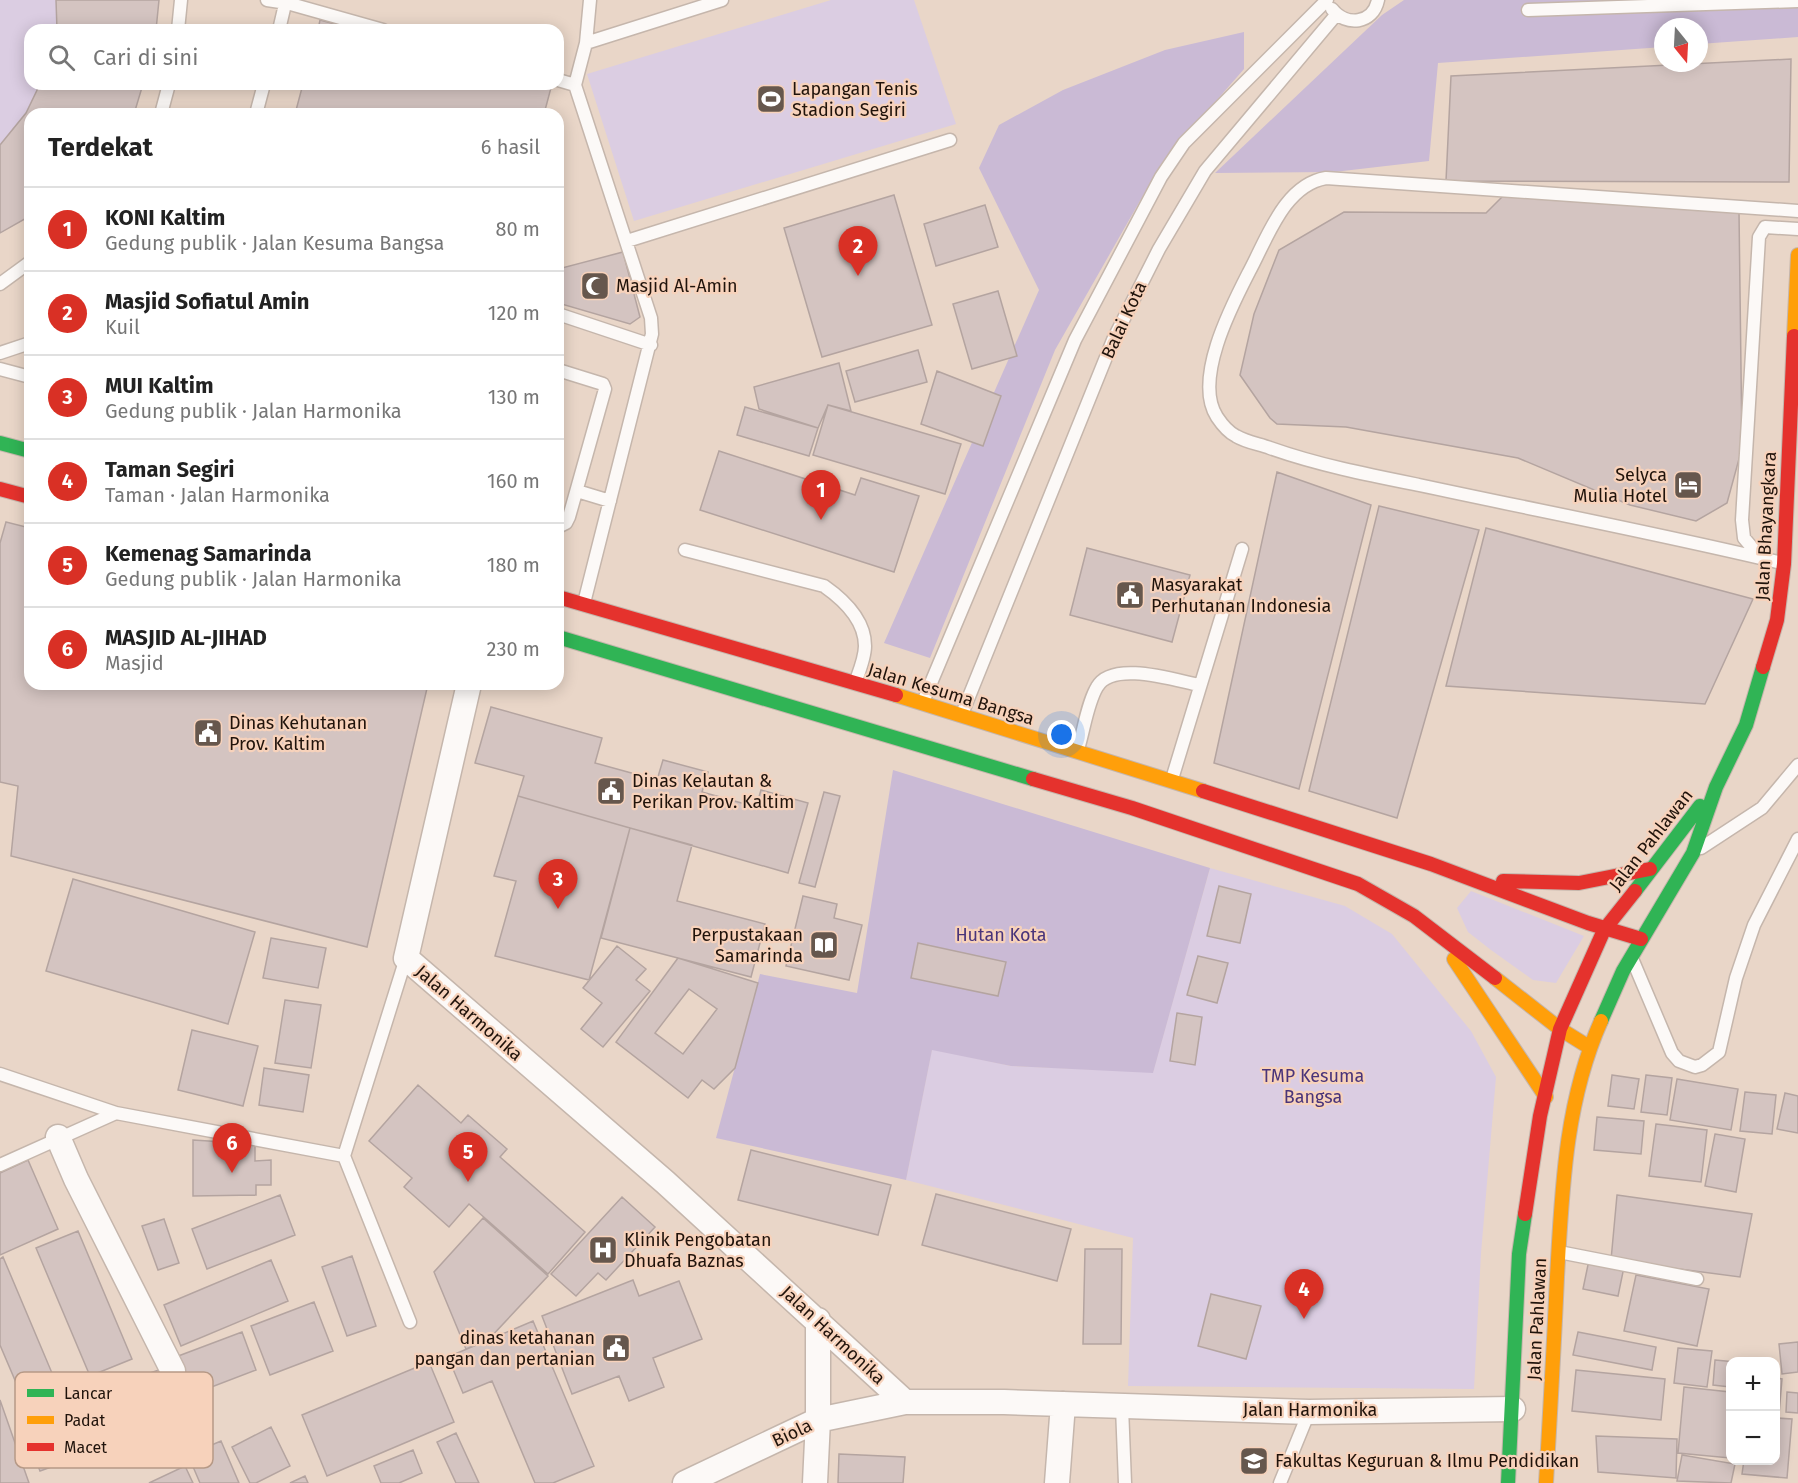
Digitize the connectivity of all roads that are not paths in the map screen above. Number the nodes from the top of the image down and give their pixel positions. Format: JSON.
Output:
{"nodes":[{"id":1,"x":181,"y":0,"type":"edge"},
{"id":2,"x":267,"y":0,"type":"edge"},
{"id":3,"x":590,"y":0,"type":"edge"},
{"id":4,"x":722,"y":0,"type":"edge"},
{"id":5,"x":1328,"y":0,"type":"edge"},
{"id":6,"x":1378,"y":0,"type":"edge"},
{"id":7,"x":286,"y":1,"type":"edge"},
{"id":8,"x":1798,"y":1,"type":"edge"},
{"id":9,"x":1528,"y":10,"type":"dead end"},
{"id":10,"x":1336,"y":15,"type":"junction"},
{"id":11,"x":179,"y":24,"type":"edge"},
{"id":12,"x":280,"y":24,"type":"edge"},
{"id":13,"x":362,"y":24,"type":"edge"},
{"id":14,"x":586,"y":43,"type":"junction"},
{"id":15,"x":564,"y":82,"type":"edge"},
{"id":16,"x":575,"y":85,"type":"junction"},
{"id":17,"x":167,"y":90,"type":"edge"},
{"id":18,"x":262,"y":90,"type":"edge"},
{"id":19,"x":163,"y":108,"type":"edge"},
{"id":20,"x":258,"y":108,"type":"edge"},
{"id":21,"x":950,"y":140,"type":"dead end"},
{"id":22,"x":1798,"y":211,"type":"edge"},
{"id":23,"x":1798,"y":229,"type":"edge"},
{"id":24,"x":627,"y":241,"type":"junction"},
{"id":25,"x":1798,"y":255,"type":"edge"},
{"id":26,"x":24,"y":266,"type":"edge"},
{"id":27,"x":0,"y":284,"type":"edge"},
{"id":28,"x":564,"y":316,"type":"edge"},
{"id":29,"x":24,"y":345,"type":"edge"},
{"id":30,"x":651,"y":345,"type":"junction"},
{"id":31,"x":0,"y":353,"type":"edge"},
{"id":32,"x":0,"y":369,"type":"edge"},
{"id":33,"x":564,"y":372,"type":"edge"},
{"id":34,"x":24,"y":375,"type":"edge"},
{"id":35,"x":0,"y":442,"type":"edge"},
{"id":36,"x":24,"y":448,"type":"edge"},
{"id":37,"x":0,"y":489,"type":"edge"},
{"id":38,"x":577,"y":491,"type":"junction"},
{"id":39,"x":24,"y":495,"type":"edge"},
{"id":40,"x":610,"y":501,"type":"junction"},
{"id":41,"x":564,"y":524,"type":"edge"},
{"id":42,"x":1242,"y":549,"type":"dead end"},
{"id":43,"x":685,"y":550,"type":"dead end"},
{"id":44,"x":1762,"y":559,"type":"junction"},
{"id":45,"x":1784,"y":564,"type":"junction"},
{"id":46,"x":564,"y":598,"type":"edge"},
{"id":47,"x":584,"y":603,"type":"junction"},
{"id":48,"x":1797,"y":614,"type":"edge"},
{"id":49,"x":1778,"y":620,"type":"junction"},
{"id":50,"x":564,"y":639,"type":"edge"},
{"id":51,"x":855,"y":684,"type":"junction"},
{"id":52,"x":1199,"y":685,"type":"junction"},
{"id":53,"x":468,"y":690,"type":"edge"},
{"id":54,"x":921,"y":708,"type":"junction"},
{"id":55,"x":960,"y":721,"type":"junction"},
{"id":56,"x":1078,"y":751,"type":"junction"},
{"id":57,"x":1798,"y":765,"type":"edge"},
{"id":58,"x":1172,"y":779,"type":"junction"},
{"id":59,"x":1716,"y":787,"type":"junction"},
{"id":60,"x":1798,"y":839,"type":"edge"},
{"id":61,"x":1693,"y":853,"type":"junction"},
{"id":62,"x":1650,"y":869,"type":"junction"},
{"id":63,"x":1472,"y":879,"type":"junction"},
{"id":64,"x":1604,"y":930,"type":"junction"},
{"id":65,"x":1441,"y":939,"type":"junction"},
{"id":66,"x":1641,"y":939,"type":"junction"},
{"id":67,"x":1631,"y":957,"type":"junction"},
{"id":68,"x":406,"y":958,"type":"junction"},
{"id":69,"x":1560,"y":1029,"type":"junction"},
{"id":70,"x":1589,"y":1047,"type":"junction"},
{"id":71,"x":0,"y":1074,"type":"edge"},
{"id":72,"x":1546,"y":1097,"type":"junction"},
{"id":73,"x":116,"y":1113,"type":"junction"},
{"id":74,"x":58,"y":1137,"type":"junction"},
{"id":75,"x":344,"y":1156,"type":"junction"},
{"id":76,"x":0,"y":1165,"type":"edge"},
{"id":77,"x":1558,"y":1252,"type":"junction"},
{"id":78,"x":1697,"y":1279,"type":"dead end"},
{"id":79,"x":818,"y":1320,"type":"junction"},
{"id":80,"x":410,"y":1322,"type":"dead end"},
{"id":81,"x":173,"y":1371,"type":"dead end"},
{"id":82,"x":905,"y":1402,"type":"junction"},
{"id":83,"x":1063,"y":1404,"type":"junction"},
{"id":84,"x":1122,"y":1407,"type":"junction"},
{"id":85,"x":1513,"y":1409,"type":"junction"},
{"id":86,"x":1309,"y":1412,"type":"junction"},
{"id":87,"x":818,"y":1420,"type":"junction"},
{"id":88,"x":685,"y":1483,"type":"edge"},
{"id":89,"x":815,"y":1483,"type":"edge"},
{"id":90,"x":1057,"y":1483,"type":"edge"},
{"id":91,"x":1125,"y":1483,"type":"edge"},
{"id":92,"x":1280,"y":1483,"type":"edge"},
{"id":93,"x":1508,"y":1483,"type":"edge"},
{"id":94,"x":1546,"y":1483,"type":"edge"}],
"edges":[{"from":1,"to":11,"type":"lane"},
{"from":2,"to":7,"type":"lane"},
{"from":3,"to":14,"type":"lane"},
{"from":4,"to":14,"type":"lane"},
{"from":5,"to":10,"type":"lane"},
{"from":5,"to":54,"type":"lane","name":"Balai Kota"},
{"from":6,"to":10,"type":"lane"},
{"from":7,"to":12,"type":"lane"},
{"from":7,"to":13,"type":"lane"},
{"from":8,"to":9,"type":"lane"},
{"from":10,"to":55,"type":"lane","name":"Balai Kota"},
{"from":14,"to":16,"type":"lane"},
{"from":15,"to":16,"type":"lane"},
{"from":16,"to":24,"type":"lane"},
{"from":17,"to":19,"type":"lane"},
{"from":18,"to":20,"type":"lane"},
{"from":21,"to":24,"type":"lane"},
{"from":22,"to":44,"type":"lane"},
{"from":23,"to":44,"type":"lane"},
{"from":24,"to":30,"type":"lane"},
{"from":25,"to":45,"type":"street","name":"Jalan Bhayangkara"},
{"from":26,"to":27,"type":"lane"},
{"from":28,"to":30,"type":"lane"},
{"from":29,"to":31,"type":"lane"},
{"from":30,"to":40,"type":"lane"},
{"from":32,"to":34,"type":"lane"},
{"from":33,"to":38,"type":"lane"},
{"from":35,"to":36,"type":"street"},
{"from":37,"to":39,"type":"street"},
{"from":38,"to":40,"type":"lane"},
{"from":38,"to":41,"type":"lane"},
{"from":40,"to":47,"type":"lane"},
{"from":42,"to":52,"type":"lane"},
{"from":43,"to":51,"type":"lane"},
{"from":44,"to":45,"type":"lane"},
{"from":45,"to":49,"type":"street","name":"Jalan Bhayangkara"},
{"from":46,"to":47,"type":"street","name":"Jalan Kesuma Bangsa"},
{"from":47,"to":51,"type":"street","name":"Jalan Kesuma Bangsa"},
{"from":48,"to":49,"type":"street"},
{"from":49,"to":59,"type":"street","name":"Jalan Bhayangkara"},
{"from":50,"to":65,"type":"street"},
{"from":51,"to":54,"type":"street","name":"Jalan Kesuma Bangsa"},
{"from":52,"to":56,"type":"lane"},
{"from":52,"to":58,"type":"lane"},
{"from":53,"to":68,"type":"street","name":"Jalan Harmonika"},
{"from":54,"to":55,"type":"street","name":"Jalan Kesuma Bangsa"},
{"from":55,"to":56,"type":"street","name":"Jalan Kesuma Bangsa"},
{"from":56,"to":58,"type":"street","name":"Jalan Kesuma Bangsa"},
{"from":57,"to":61,"type":"lane"},
{"from":58,"to":63,"type":"street","name":"Jalan Kesuma Bangsa"},
{"from":59,"to":61,"type":"street","name":"Jalan Pahlawan"},
{"from":59,"to":62,"type":"street","name":"Jalan Pahlawan"},
{"from":60,"to":67,"type":"lane"},
{"from":61,"to":66,"type":"street","name":"Jalan Pahlawan"},
{"from":62,"to":63,"type":"street"},
{"from":62,"to":64,"type":"street","name":"Jalan Pahlawan"},
{"from":63,"to":64,"type":"street","name":"Jalan Kesuma Bangsa"},
{"from":64,"to":66,"type":"street","name":"Jalan Kesuma Bangsa"},
{"from":64,"to":69,"type":"street","name":"Jalan Pahlawan"},
{"from":65,"to":69,"type":"street"},
{"from":65,"to":72,"type":"street"},
{"from":66,"to":67,"type":"street","name":"Jalan Pahlawan"},
{"from":67,"to":70,"type":"street","name":"Jalan Pahlawan"},
{"from":68,"to":75,"type":"lane"},
{"from":68,"to":79,"type":"street","name":"Jalan Harmonika"},
{"from":69,"to":70,"type":"street"},
{"from":69,"to":72,"type":"street","name":"Jalan Pahlawan"},
{"from":70,"to":77,"type":"street","name":"Jalan Pahlawan"},
{"from":71,"to":73,"type":"lane"},
{"from":72,"to":85,"type":"street","name":"Jalan Pahlawan"},
{"from":73,"to":74,"type":"lane"},
{"from":73,"to":75,"type":"lane"},
{"from":74,"to":76,"type":"lane"},
{"from":74,"to":81,"type":"street"},
{"from":75,"to":80,"type":"lane"},
{"from":77,"to":78,"type":"lane"},
{"from":77,"to":94,"type":"street","name":"Jalan Pahlawan"},
{"from":79,"to":82,"type":"street","name":"Jalan Harmonika"},
{"from":79,"to":87,"type":"street"},
{"from":82,"to":83,"type":"street","name":"Jalan Harmonika"},
{"from":82,"to":87,"type":"street","name":"Biola"},
{"from":83,"to":84,"type":"street","name":"Jalan Harmonika"},
{"from":83,"to":90,"type":"street"},
{"from":84,"to":86,"type":"street","name":"Jalan Harmonika"},
{"from":84,"to":91,"type":"lane"},
{"from":85,"to":86,"type":"street","name":"Jalan Harmonika"},
{"from":85,"to":93,"type":"street","name":"Jalan Pahlawan"},
{"from":86,"to":92,"type":"lane"},
{"from":87,"to":88,"type":"street","name":"Biola"},
{"from":87,"to":89,"type":"street"}]}
